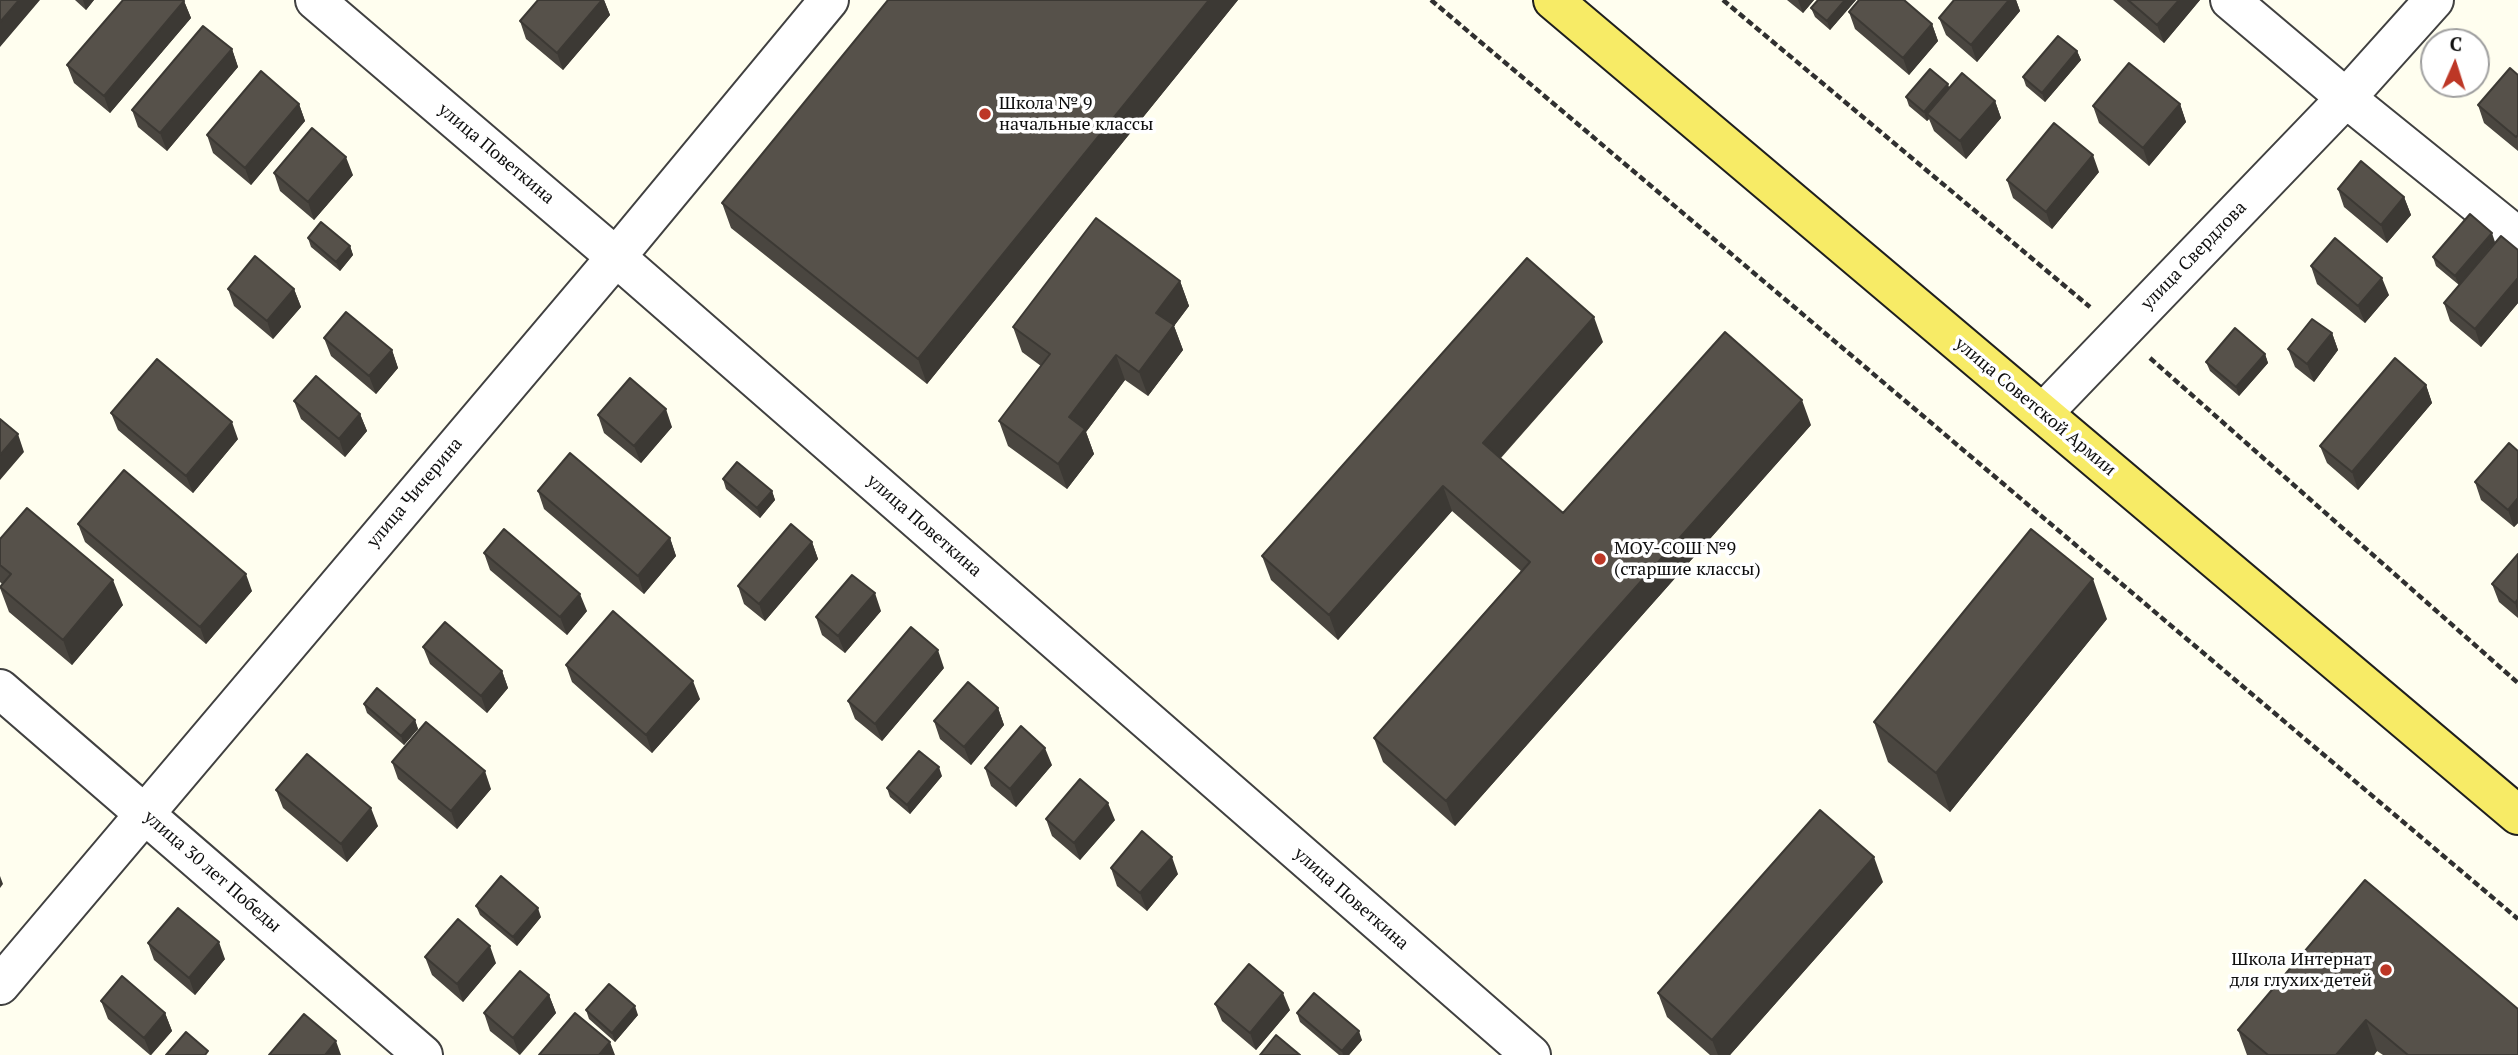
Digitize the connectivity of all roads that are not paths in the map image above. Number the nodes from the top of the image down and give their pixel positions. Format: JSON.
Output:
{"nodes":[{"id":1,"x":315,"y":0,"type":"edge"},
{"id":2,"x":829,"y":0,"type":"edge"},
{"id":3,"x":1553,"y":0,"type":"edge"},
{"id":4,"x":2230,"y":0,"type":"edge"},
{"id":5,"x":2434,"y":0,"type":"edge"},
{"id":6,"x":2346,"y":98,"type":"junction"},
{"id":7,"x":2518,"y":237,"type":"edge"},
{"id":8,"x":615,"y":257,"type":"junction"},
{"id":9,"x":2043,"y":414,"type":"junction"},
{"id":10,"x":0,"y":689,"type":"edge"},
{"id":11,"x":144,"y":813,"type":"junction"},
{"id":12,"x":2518,"y":814,"type":"edge"},
{"id":13,"x":0,"y":985,"type":"edge"},
{"id":14,"x":1508,"y":1048,"type":"edge"},
{"id":15,"x":423,"y":1055,"type":"edge"}],
"edges":[{"from":1,"to":8,"type":"street","name":"улица Поветкина"},
{"from":2,"to":8,"type":"street","name":"улица Чичерина"},
{"from":3,"to":9,"type":"main road","name":"улица Советской Армии"},
{"from":4,"to":6,"type":"street"},
{"from":5,"to":6,"type":"street","name":"улица Свердлова"},
{"from":6,"to":7,"type":"street"},
{"from":6,"to":9,"type":"street","name":"улица Свердлова"},
{"from":8,"to":11,"type":"street","name":"улица Чичерина"},
{"from":8,"to":14,"type":"street","name":"улица Поветкина"},
{"from":9,"to":12,"type":"main road","name":"улица Советской Армии"},
{"from":10,"to":11,"type":"street","name":"улица 30 лет Победы"},
{"from":11,"to":13,"type":"street","name":"улица Чичерина"},
{"from":11,"to":15,"type":"street","name":"улица 30 лет Победы"}]}
